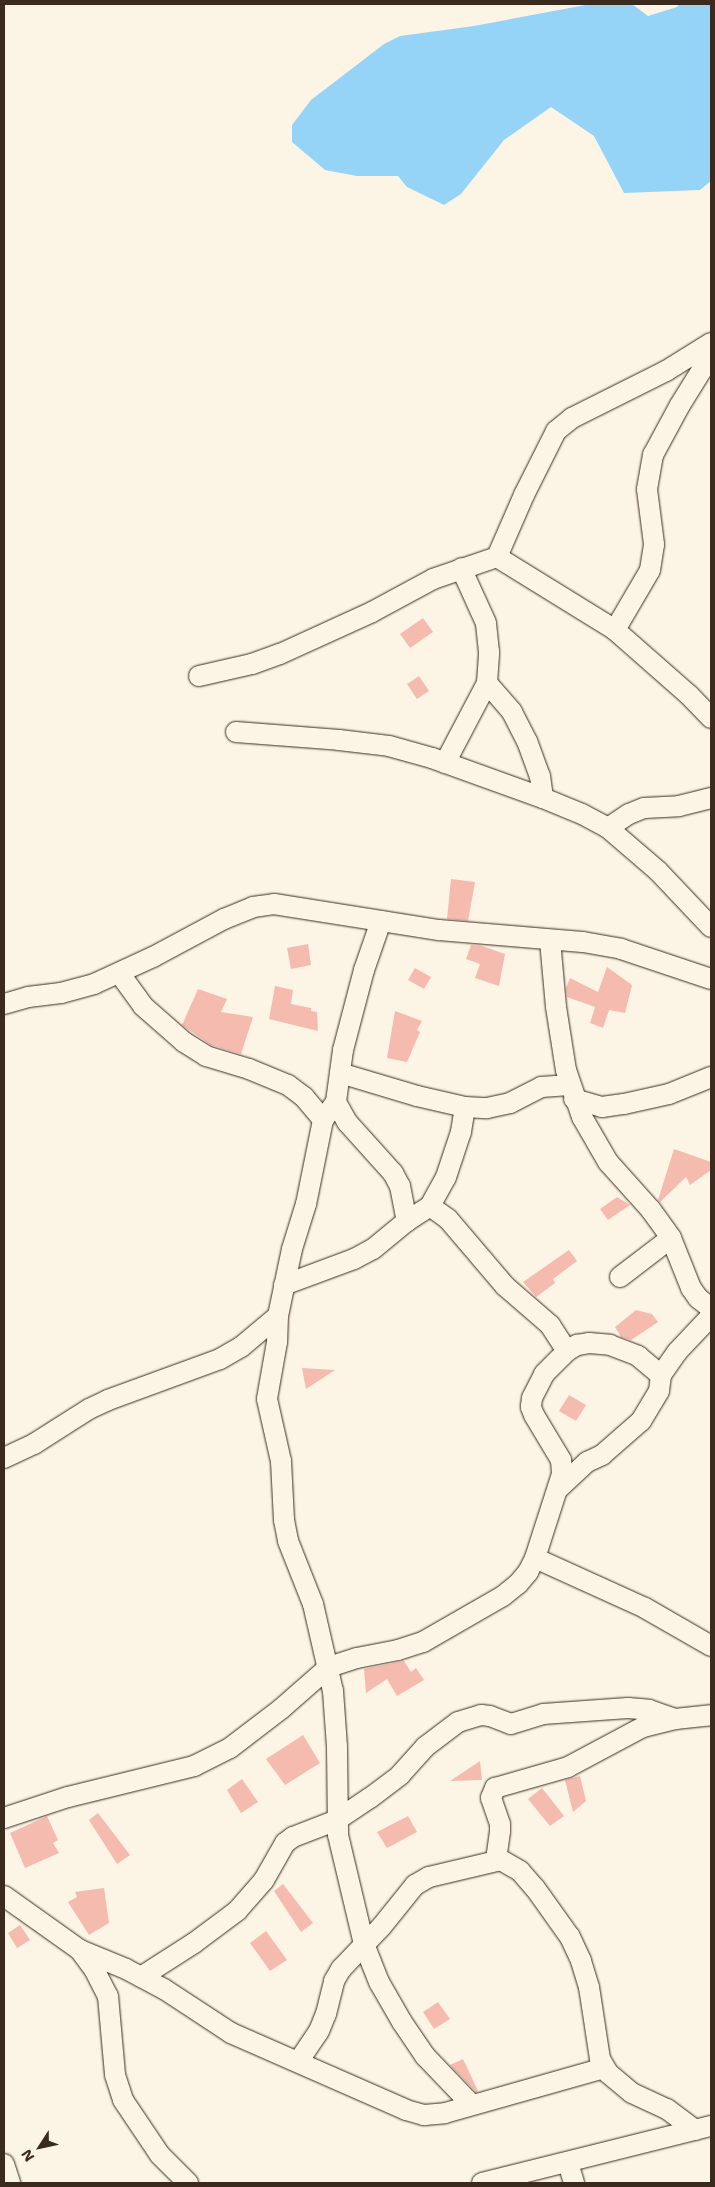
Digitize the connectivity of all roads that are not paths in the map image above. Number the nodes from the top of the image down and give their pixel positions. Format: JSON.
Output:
{"nodes":[{"id":1,"x":710,"y":356,"type":"edge"},
{"id":2,"x":497,"y":557,"type":"junction"},
{"id":3,"x":461,"y":568,"type":"junction"},
{"id":4,"x":615,"y":630,"type":"junction"},
{"id":5,"x":200,"y":676,"type":"dead end"},
{"id":6,"x":487,"y":683,"type":"junction"},
{"id":7,"x":711,"y":718,"type":"edge"},
{"id":8,"x":236,"y":732,"type":"dead end"},
{"id":9,"x":445,"y":763,"type":"junction"},
{"id":10,"x":543,"y":798,"type":"junction"},
{"id":11,"x":711,"y":798,"type":"edge"},
{"id":12,"x":608,"y":828,"type":"junction"},
{"id":13,"x":382,"y":921,"type":"junction"},
{"id":14,"x":711,"y":927,"type":"edge"},
{"id":15,"x":550,"y":940,"type":"junction"},
{"id":16,"x":120,"y":974,"type":"junction"},
{"id":17,"x":711,"y":979,"type":"edge"},
{"id":18,"x":4,"y":1004,"type":"edge"},
{"id":19,"x":340,"y":1073,"type":"junction"},
{"id":20,"x":711,"y":1077,"type":"edge"},
{"id":21,"x":572,"y":1092,"type":"junction"},
{"id":22,"x":336,"y":1102,"type":"junction"},
{"id":23,"x":466,"y":1106,"type":"junction"},
{"id":24,"x":323,"y":1120,"type":"junction"},
{"id":25,"x":430,"y":1206,"type":"junction"},
{"id":26,"x":407,"y":1221,"type":"junction"},
{"id":27,"x":671,"y":1238,"type":"junction"},
{"id":28,"x":620,"y":1277,"type":"dead end"},
{"id":29,"x":284,"y":1285,"type":"junction"},
{"id":30,"x":711,"y":1308,"type":"edge"},
{"id":31,"x":278,"y":1316,"type":"junction"},
{"id":32,"x":711,"y":1316,"type":"edge"},
{"id":33,"x":567,"y":1351,"type":"junction"},
{"id":34,"x":661,"y":1375,"type":"junction"},
{"id":35,"x":4,"y":1458,"type":"edge"},
{"id":36,"x":558,"y":1489,"type":"junction"},
{"id":37,"x":534,"y":1558,"type":"junction"},
{"id":38,"x":711,"y":1646,"type":"edge"},
{"id":39,"x":329,"y":1667,"type":"junction"},
{"id":40,"x":711,"y":1715,"type":"edge"},
{"id":41,"x":675,"y":1719,"type":"junction"},
{"id":42,"x":4,"y":1818,"type":"edge"},
{"id":43,"x":337,"y":1820,"type":"junction"},
{"id":44,"x":496,"y":1860,"type":"junction"},
{"id":45,"x":4,"y":1896,"type":"edge"},
{"id":46,"x":364,"y":1944,"type":"junction"},
{"id":47,"x":80,"y":1950,"type":"junction"},
{"id":48,"x":141,"y":1977,"type":"junction"},
{"id":49,"x":298,"y":2062,"type":"junction"},
{"id":50,"x":604,"y":2068,"type":"junction"},
{"id":51,"x":471,"y":2104,"type":"junction"},
{"id":52,"x":703,"y":2128,"type":"edge"},
{"id":53,"x":568,"y":2163,"type":"junction"},
{"id":54,"x":4,"y":2164,"type":"edge"},
{"id":55,"x":169,"y":2175,"type":"edge"},
{"id":56,"x":10,"y":2183,"type":"edge"},
{"id":57,"x":188,"y":2183,"type":"edge"},
{"id":58,"x":482,"y":2183,"type":"edge"},
{"id":59,"x":574,"y":2183,"type":"edge"}],
"edges":[{"from":1,"to":2,"type":"street"},
{"from":1,"to":4,"type":"street"},
{"from":2,"to":3,"type":"street"},
{"from":2,"to":4,"type":"street"},
{"from":3,"to":5,"type":"street"},
{"from":3,"to":6,"type":"street"},
{"from":4,"to":7,"type":"street"},
{"from":6,"to":9,"type":"street"},
{"from":6,"to":10,"type":"street"},
{"from":8,"to":9,"type":"street"},
{"from":9,"to":10,"type":"street"},
{"from":10,"to":12,"type":"street"},
{"from":11,"to":12,"type":"street"},
{"from":12,"to":14,"type":"street"},
{"from":13,"to":15,"type":"street"},
{"from":13,"to":16,"type":"street"},
{"from":13,"to":19,"type":"street"},
{"from":15,"to":17,"type":"street"},
{"from":15,"to":21,"type":"street"},
{"from":16,"to":18,"type":"street"},
{"from":16,"to":24,"type":"street"},
{"from":19,"to":22,"type":"street"},
{"from":19,"to":23,"type":"street"},
{"from":20,"to":21,"type":"street"},
{"from":21,"to":23,"type":"street"},
{"from":21,"to":27,"type":"street"},
{"from":22,"to":24,"type":"street"},
{"from":22,"to":26,"type":"street"},
{"from":23,"to":25,"type":"street"},
{"from":24,"to":29,"type":"street"},
{"from":25,"to":26,"type":"street"},
{"from":25,"to":33,"type":"street"},
{"from":26,"to":29,"type":"street"},
{"from":27,"to":28,"type":"street"},
{"from":27,"to":30,"type":"street"},
{"from":29,"to":31,"type":"street"},
{"from":31,"to":35,"type":"street"},
{"from":31,"to":39,"type":"street"},
{"from":32,"to":34,"type":"street"},
{"from":33,"to":34,"type":"street"},
{"from":33,"to":36,"type":"street"},
{"from":34,"to":36,"type":"street"},
{"from":36,"to":37,"type":"street"},
{"from":37,"to":38,"type":"street"},
{"from":37,"to":39,"type":"street"},
{"from":39,"to":42,"type":"street"},
{"from":39,"to":43,"type":"street"},
{"from":40,"to":41,"type":"street"},
{"from":41,"to":43,"type":"street"},
{"from":41,"to":44,"type":"street"},
{"from":43,"to":46,"type":"street"},
{"from":43,"to":48,"type":"street"},
{"from":44,"to":46,"type":"street"},
{"from":44,"to":50,"type":"street"},
{"from":45,"to":47,"type":"street"},
{"from":46,"to":49,"type":"street"},
{"from":46,"to":51,"type":"street"},
{"from":47,"to":48,"type":"street"},
{"from":47,"to":55,"type":"street"},
{"from":48,"to":49,"type":"street"},
{"from":49,"to":51,"type":"street"},
{"from":50,"to":51,"type":"street"},
{"from":50,"to":52,"type":"street"},
{"from":52,"to":53,"type":"street"},
{"from":53,"to":58,"type":"street"},
{"from":53,"to":59,"type":"street"},
{"from":54,"to":56,"type":"street"},
{"from":55,"to":57,"type":"street"}]}
